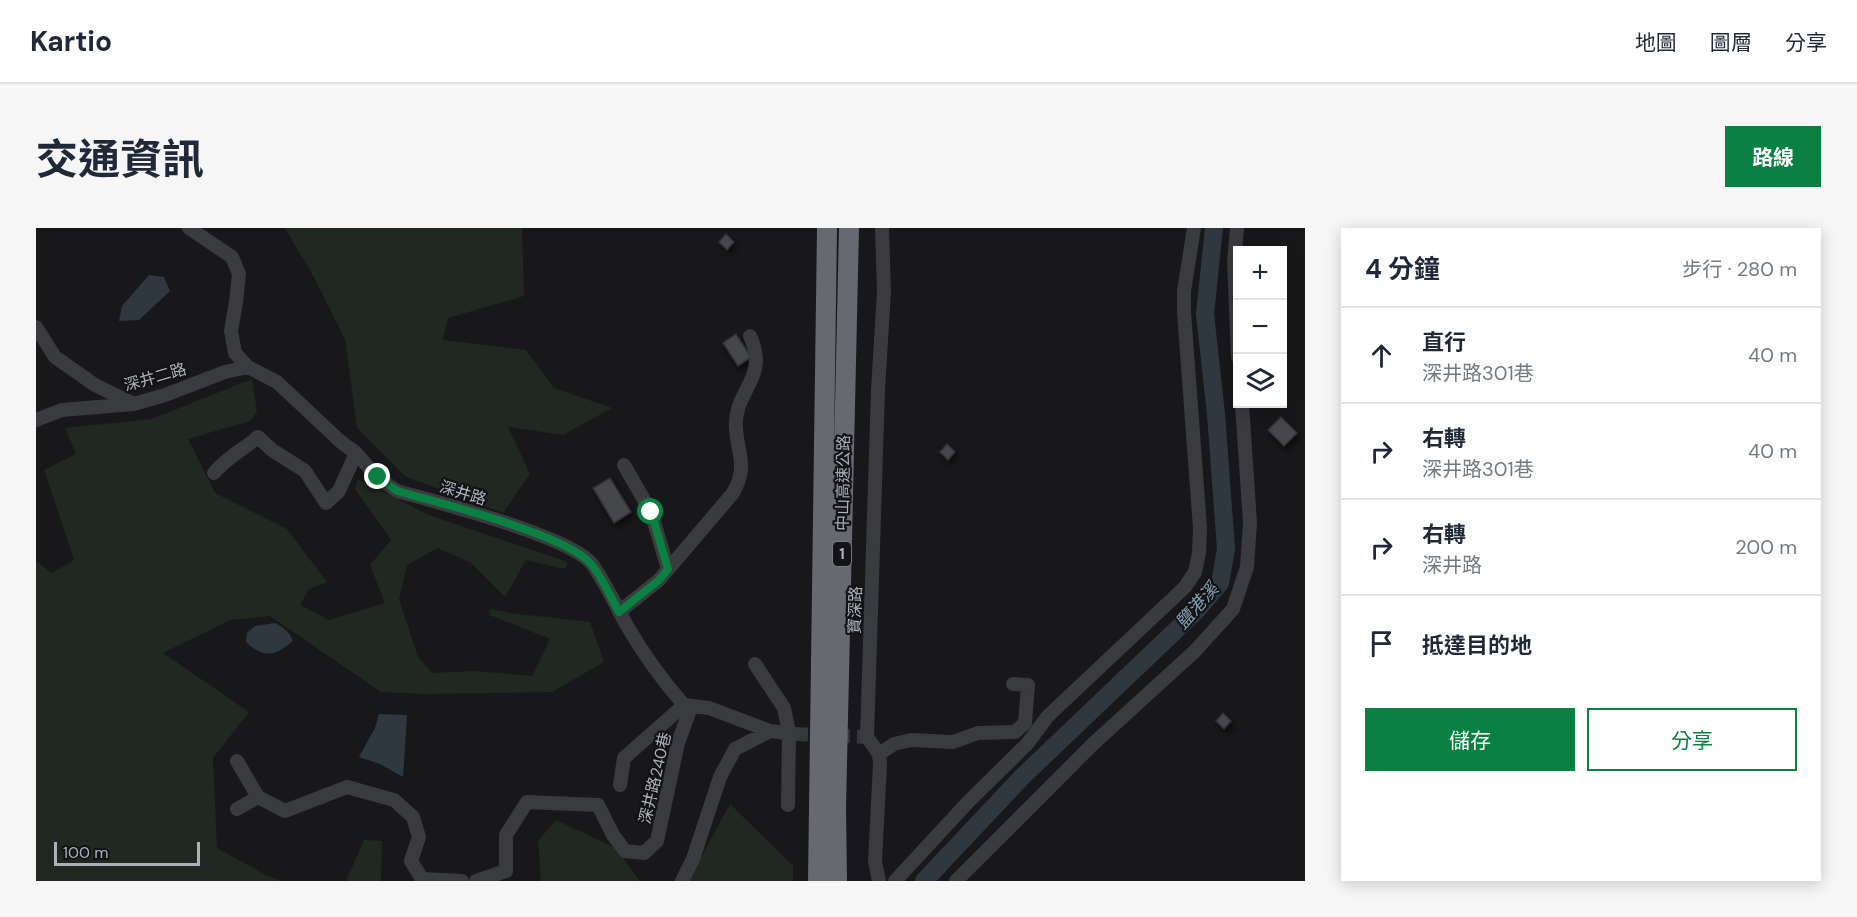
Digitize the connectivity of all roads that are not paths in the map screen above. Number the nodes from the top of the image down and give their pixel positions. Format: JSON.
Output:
{"nodes":[{"id":1,"x":189,"y":228,"type":"edge"},
{"id":2,"x":827,"y":228,"type":"edge"},
{"id":3,"x":849,"y":228,"type":"edge"},
{"id":4,"x":882,"y":228,"type":"edge"},
{"id":5,"x":1194,"y":228,"type":"edge"},
{"id":6,"x":1237,"y":228,"type":"edge"},
{"id":7,"x":36,"y":327,"type":"edge"},
{"id":8,"x":750,"y":336,"type":"dead end"},
{"id":9,"x":1238,"y":354,"type":"edge"},
{"id":10,"x":248,"y":368,"type":"junction"},
{"id":11,"x":134,"y":404,"type":"junction"},
{"id":12,"x":1242,"y":408,"type":"edge"},
{"id":13,"x":36,"y":420,"type":"edge"},
{"id":14,"x":356,"y":453,"type":"junction"},
{"id":15,"x":624,"y":465,"type":"dead end"},
{"id":16,"x":214,"y":473,"type":"dead end"},
{"id":17,"x":668,"y":569,"type":"junction"},
{"id":18,"x":619,"y":612,"type":"junction"},
{"id":19,"x":755,"y":664,"type":"dead end"},
{"id":20,"x":1013,"y":684,"type":"dead end"},
{"id":21,"x":688,"y":706,"type":"junction"},
{"id":22,"x":770,"y":731,"type":"junction"},
{"id":23,"x":791,"y":733,"type":"junction"},
{"id":24,"x":879,"y":754,"type":"junction"},
{"id":25,"x":237,"y":761,"type":"dead end"},
{"id":26,"x":620,"y":785,"type":"dead end"},
{"id":27,"x":258,"y":797,"type":"junction"},
{"id":28,"x":788,"y":805,"type":"dead end"},
{"id":29,"x":237,"y":809,"type":"dead end"},
{"id":30,"x":462,"y":881,"type":"edge"},
{"id":31,"x":476,"y":881,"type":"edge"},
{"id":32,"x":682,"y":881,"type":"edge"},
{"id":33,"x":818,"y":881,"type":"edge"},
{"id":34,"x":837,"y":881,"type":"edge"},
{"id":35,"x":879,"y":881,"type":"edge"},
{"id":36,"x":895,"y":881,"type":"edge"},
{"id":37,"x":956,"y":881,"type":"edge"}],
"edges":[{"from":1,"to":10,"type":"street"},
{"from":2,"to":33,"type":"highway","name":"中山高速公路","number":"1"},
{"from":3,"to":34,"type":"highway","name":"中山高速公路","number":"1"},
{"from":4,"to":24,"type":"street","name":"寶深路"},
{"from":5,"to":36,"type":"street"},
{"from":6,"to":9,"type":"street"},
{"from":7,"to":11,"type":"street"},
{"from":8,"to":17,"type":"street"},
{"from":10,"to":11,"type":"street","name":"深井二路"},
{"from":10,"to":14,"type":"street","name":"深井路"},
{"from":11,"to":13,"type":"street","name":"深井二路"},
{"from":12,"to":37,"type":"street"},
{"from":14,"to":16,"type":"street"},
{"from":14,"to":18,"type":"street","name":"深井路"},
{"from":15,"to":17,"type":"street"},
{"from":17,"to":18,"type":"street"},
{"from":18,"to":21,"type":"street","name":"深井路"},
{"from":19,"to":23,"type":"street"},
{"from":20,"to":24,"type":"street"},
{"from":21,"to":22,"type":"street"},
{"from":21,"to":26,"type":"street"},
{"from":21,"to":31,"type":"street","name":"深井路240巷"},
{"from":22,"to":23,"type":"street"},
{"from":22,"to":32,"type":"street"},
{"from":23,"to":28,"type":"street"},
{"from":24,"to":35,"type":"street"},
{"from":25,"to":27,"type":"street"},
{"from":27,"to":29,"type":"street"},
{"from":27,"to":30,"type":"street"}]}
